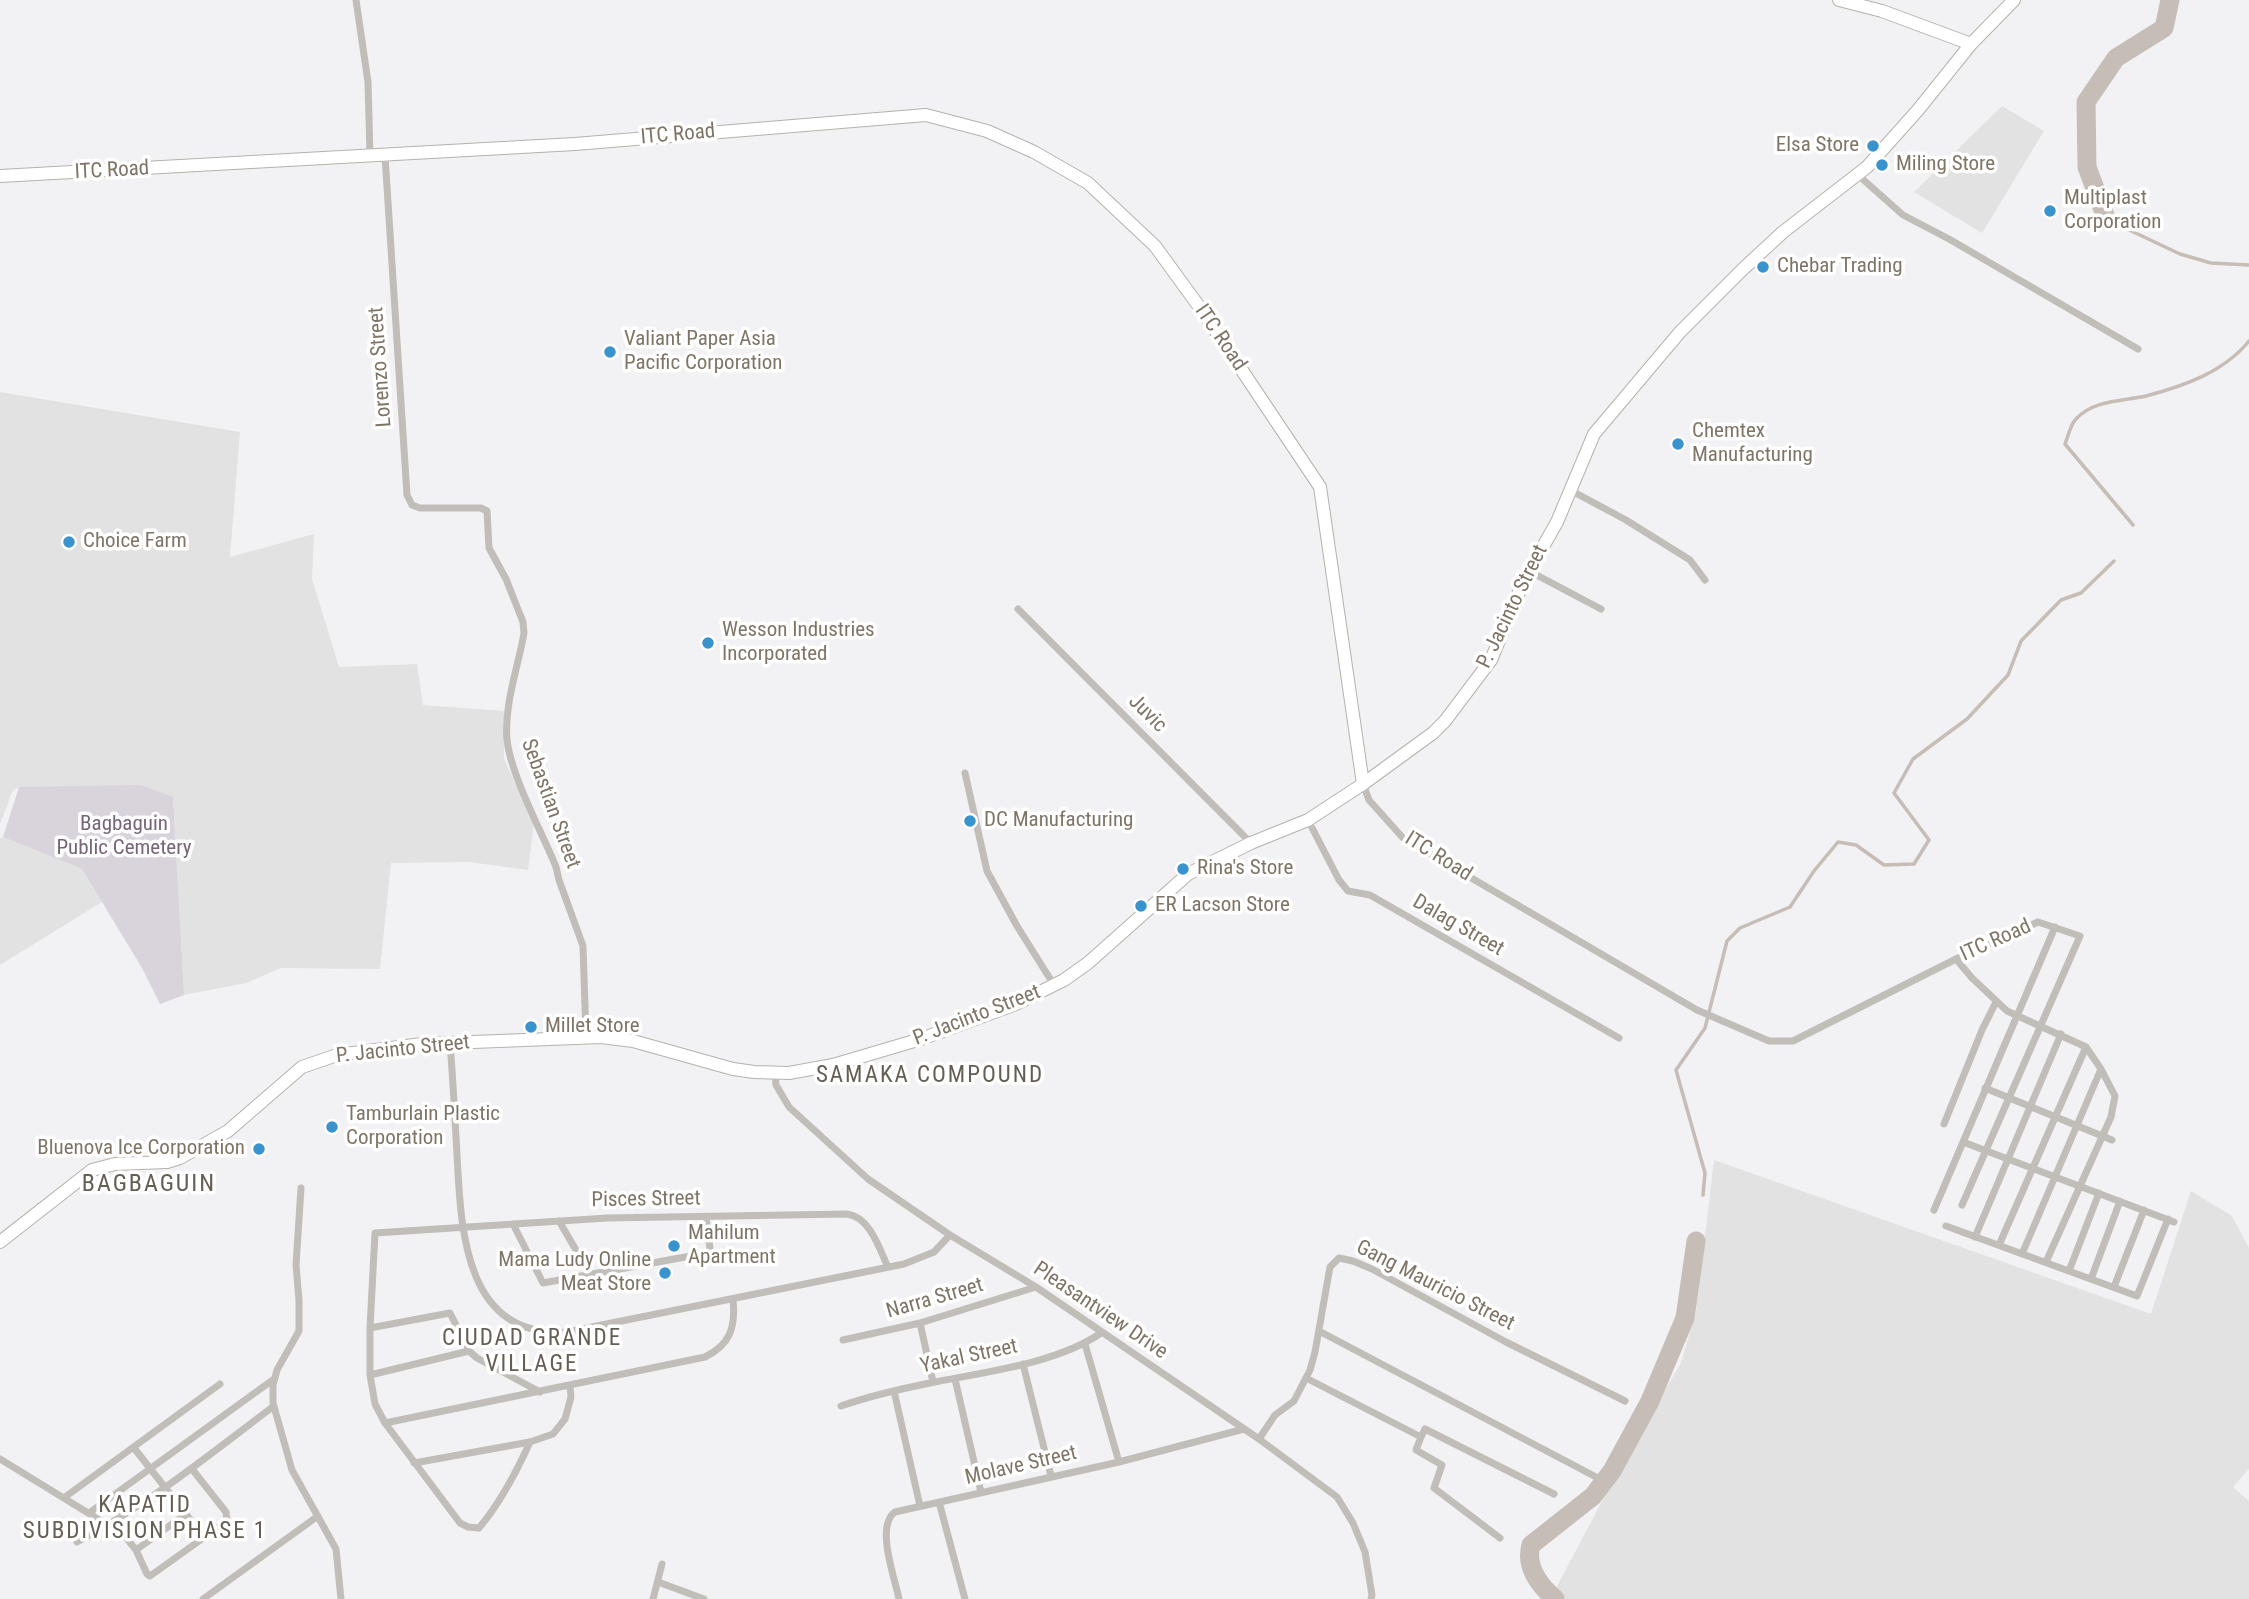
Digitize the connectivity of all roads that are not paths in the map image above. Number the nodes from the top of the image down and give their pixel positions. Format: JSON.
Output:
{"nodes":[{"id":1,"x":356,"y":0,"type":"edge"},
{"id":2,"x":1839,"y":0,"type":"edge"},
{"id":3,"x":2014,"y":0,"type":"edge"},
{"id":4,"x":1971,"y":44,"type":"junction"},
{"id":5,"x":386,"y":156,"type":"junction"},
{"id":6,"x":370,"y":157,"type":"junction"},
{"id":7,"x":1858,"y":175,"type":"junction"},
{"id":8,"x":0,"y":176,"type":"edge"},
{"id":9,"x":2138,"y":349,"type":"dead end"},
{"id":10,"x":1569,"y":490,"type":"junction"},
{"id":11,"x":481,"y":508,"type":"joint"},
{"id":12,"x":1529,"y":571,"type":"junction"},
{"id":13,"x":1705,"y":579,"type":"dead end"},
{"id":14,"x":1601,"y":608,"type":"dead end"},
{"id":15,"x":1018,"y":609,"type":"dead end"},
{"id":16,"x":965,"y":773,"type":"dead end"},
{"id":17,"x":1363,"y":784,"type":"junction"},
{"id":18,"x":1308,"y":820,"type":"junction"},
{"id":19,"x":1251,"y":843,"type":"junction"},
{"id":20,"x":2055,"y":927,"type":"junction"},
{"id":21,"x":1956,"y":959,"type":"junction"},
{"id":22,"x":1054,"y":985,"type":"junction"},
{"id":23,"x":1996,"y":1002,"type":"junction"},
{"id":24,"x":2016,"y":1015,"type":"junction"},
{"id":25,"x":2041,"y":1025,"type":"junction"},
{"id":26,"x":2061,"y":1034,"type":"junction"},
{"id":27,"x":586,"y":1037,"type":"junction"},
{"id":28,"x":1619,"y":1038,"type":"dead end"},
{"id":29,"x":450,"y":1043,"type":"junction"},
{"id":30,"x":2086,"y":1047,"type":"junction"},
{"id":31,"x":2101,"y":1069,"type":"junction"},
{"id":32,"x":775,"y":1074,"type":"junction"},
{"id":33,"x":1985,"y":1088,"type":"junction"},
{"id":34,"x":2009,"y":1097,"type":"junction"},
{"id":35,"x":2031,"y":1107,"type":"junction"},
{"id":36,"x":2055,"y":1117,"type":"junction"},
{"id":37,"x":1944,"y":1124,"type":"dead end"},
{"id":38,"x":2077,"y":1126,"type":"junction"},
{"id":39,"x":2102,"y":1136,"type":"junction"},
{"id":40,"x":2112,"y":1140,"type":"dead end"},
{"id":41,"x":1963,"y":1142,"type":"junction"},
{"id":42,"x":1986,"y":1150,"type":"junction"},
{"id":43,"x":2008,"y":1159,"type":"junction"},
{"id":44,"x":2033,"y":1168,"type":"junction"},
{"id":45,"x":2055,"y":1177,"type":"junction"},
{"id":46,"x":2079,"y":1186,"type":"junction"},
{"id":47,"x":301,"y":1188,"type":"dead end"},
{"id":48,"x":2099,"y":1193,"type":"junction"},
{"id":49,"x":2120,"y":1201,"type":"junction"},
{"id":50,"x":1962,"y":1205,"type":"dead end"},
{"id":51,"x":1934,"y":1210,"type":"dead end"},
{"id":52,"x":2144,"y":1210,"type":"junction"},
{"id":53,"x":705,"y":1217,"type":"junction"},
{"id":54,"x":559,"y":1221,"type":"junction"},
{"id":55,"x":513,"y":1224,"type":"junction"},
{"id":56,"x":1946,"y":1226,"type":"dead end"},
{"id":57,"x":461,"y":1227,"type":"junction"},
{"id":58,"x":950,"y":1235,"type":"junction"},
{"id":59,"x":1975,"y":1237,"type":"junction"},
{"id":60,"x":0,"y":1242,"type":"edge"},
{"id":61,"x":1999,"y":1245,"type":"junction"},
{"id":62,"x":2022,"y":1254,"type":"junction"},
{"id":63,"x":2046,"y":1262,"type":"junction"},
{"id":64,"x":888,"y":1267,"type":"junction"},
{"id":65,"x":2069,"y":1271,"type":"junction"},
{"id":66,"x":590,"y":1274,"type":"junction"},
{"id":67,"x":2091,"y":1279,"type":"junction"},
{"id":68,"x":1037,"y":1287,"type":"junction"},
{"id":69,"x":2114,"y":1287,"type":"junction"},
{"id":70,"x":733,"y":1300,"type":"junction"},
{"id":71,"x":920,"y":1323,"type":"junction"},
{"id":72,"x":370,"y":1328,"type":"junction"},
{"id":73,"x":1319,"y":1331,"type":"junction"},
{"id":74,"x":1101,"y":1333,"type":"junction"},
{"id":75,"x":843,"y":1340,"type":"dead end"},
{"id":76,"x":1085,"y":1344,"type":"junction"},
{"id":77,"x":469,"y":1350,"type":"junction"},
{"id":78,"x":1023,"y":1364,"type":"junction"},
{"id":79,"x":370,"y":1375,"type":"junction"},
{"id":80,"x":275,"y":1378,"type":"junction"},
{"id":81,"x":1306,"y":1378,"type":"junction"},
{"id":82,"x":955,"y":1379,"type":"junction"},
{"id":83,"x":933,"y":1382,"type":"junction"},
{"id":84,"x":220,"y":1384,"type":"dead end"},
{"id":85,"x":570,"y":1387,"type":"junction"},
{"id":86,"x":894,"y":1391,"type":"junction"},
{"id":87,"x":541,"y":1392,"type":"junction"},
{"id":88,"x":1625,"y":1401,"type":"dead end"},
{"id":89,"x":274,"y":1406,"type":"junction"},
{"id":90,"x":841,"y":1406,"type":"dead end"},
{"id":91,"x":386,"y":1423,"type":"junction"},
{"id":92,"x":1244,"y":1429,"type":"junction"},
{"id":93,"x":1421,"y":1437,"type":"junction"},
{"id":94,"x":1259,"y":1439,"type":"junction"},
{"id":95,"x":530,"y":1443,"type":"junction"},
{"id":96,"x":134,"y":1448,"type":"junction"},
{"id":97,"x":0,"y":1459,"type":"edge"},
{"id":98,"x":1119,"y":1462,"type":"junction"},
{"id":99,"x":414,"y":1463,"type":"junction"},
{"id":100,"x":150,"y":1468,"type":"junction"},
{"id":101,"x":192,"y":1468,"type":"junction"},
{"id":102,"x":1051,"y":1476,"type":"junction"},
{"id":103,"x":1596,"y":1477,"type":"dead end"},
{"id":104,"x":165,"y":1487,"type":"junction"},
{"id":105,"x":981,"y":1492,"type":"junction"},
{"id":106,"x":1554,"y":1494,"type":"dead end"},
{"id":107,"x":65,"y":1497,"type":"junction"},
{"id":108,"x":939,"y":1502,"type":"junction"},
{"id":109,"x":920,"y":1506,"type":"junction"},
{"id":110,"x":89,"y":1513,"type":"junction"},
{"id":111,"x":186,"y":1514,"type":"junction"},
{"id":112,"x":317,"y":1516,"type":"junction"},
{"id":113,"x":110,"y":1525,"type":"junction"},
{"id":114,"x":204,"y":1536,"type":"junction"},
{"id":115,"x":1500,"y":1538,"type":"dead end"},
{"id":116,"x":77,"y":1542,"type":"dead end"},
{"id":117,"x":136,"y":1550,"type":"junction"},
{"id":118,"x":662,"y":1564,"type":"dead end"},
{"id":119,"x":657,"y":1582,"type":"junction"},
{"id":120,"x":203,"y":1599,"type":"edge"},
{"id":121,"x":341,"y":1599,"type":"edge"},
{"id":122,"x":653,"y":1599,"type":"edge"},
{"id":123,"x":704,"y":1599,"type":"edge"},
{"id":124,"x":899,"y":1599,"type":"edge"},
{"id":125,"x":965,"y":1599,"type":"edge"},
{"id":126,"x":1371,"y":1599,"type":"edge"}],
"edges":[{"from":1,"to":6,"type":"street"},
{"from":2,"to":4,"type":"street"},
{"from":3,"to":4,"type":"street","name":"P. Jacinto Street"},
{"from":4,"to":7,"type":"street","name":"P. Jacinto Street"},
{"from":5,"to":6,"type":"street","name":"ITC Road"},
{"from":5,"to":11,"type":"street","name":"Lorenzo Street"},
{"from":5,"to":17,"type":"street","name":"ITC Road"},
{"from":6,"to":8,"type":"street","name":"ITC Road"},
{"from":7,"to":9,"type":"street"},
{"from":7,"to":10,"type":"street","name":"P. Jacinto Street"},
{"from":10,"to":12,"type":"street","name":"P. Jacinto Street"},
{"from":10,"to":13,"type":"street"},
{"from":11,"to":27,"type":"street","name":"Sebastian Street"},
{"from":12,"to":14,"type":"street"},
{"from":12,"to":17,"type":"street","name":"P. Jacinto Street"},
{"from":15,"to":19,"type":"street","name":"Juvic"},
{"from":16,"to":22,"type":"street"},
{"from":17,"to":18,"type":"street","name":"P. Jacinto Street"},
{"from":17,"to":21,"type":"street","name":"ITC Road"},
{"from":18,"to":19,"type":"street","name":"P. Jacinto Street"},
{"from":18,"to":28,"type":"street","name":"Dalag Street"},
{"from":19,"to":22,"type":"street","name":"P. Jacinto Street"},
{"from":20,"to":21,"type":"street","name":"ITC Road"},
{"from":20,"to":24,"type":"street"},
{"from":20,"to":25,"type":"street","name":"ITC Road"},
{"from":21,"to":23,"type":"street"},
{"from":22,"to":32,"type":"street","name":"P. Jacinto Street"},
{"from":23,"to":24,"type":"street"},
{"from":23,"to":37,"type":"street"},
{"from":24,"to":25,"type":"street"},
{"from":24,"to":33,"type":"street"},
{"from":25,"to":26,"type":"street"},
{"from":25,"to":34,"type":"street"},
{"from":26,"to":30,"type":"street"},
{"from":26,"to":35,"type":"street"},
{"from":27,"to":29,"type":"street","name":"P. Jacinto Street"},
{"from":27,"to":32,"type":"street","name":"P. Jacinto Street"},
{"from":29,"to":57,"type":"street"},
{"from":29,"to":60,"type":"street","name":"P. Jacinto Street"},
{"from":30,"to":31,"type":"street"},
{"from":30,"to":36,"type":"street"},
{"from":31,"to":38,"type":"street"},
{"from":31,"to":39,"type":"street"},
{"from":32,"to":58,"type":"street","name":"Pleasantview Drive"},
{"from":33,"to":34,"type":"street"},
{"from":33,"to":41,"type":"street"},
{"from":34,"to":35,"type":"street"},
{"from":34,"to":42,"type":"street"},
{"from":35,"to":36,"type":"street"},
{"from":35,"to":43,"type":"street"},
{"from":36,"to":38,"type":"street"},
{"from":36,"to":44,"type":"street"},
{"from":38,"to":39,"type":"street"},
{"from":38,"to":45,"type":"street"},
{"from":39,"to":40,"type":"street"},
{"from":39,"to":46,"type":"street"},
{"from":41,"to":42,"type":"street"},
{"from":41,"to":51,"type":"street"},
{"from":42,"to":43,"type":"street"},
{"from":42,"to":50,"type":"street"},
{"from":43,"to":44,"type":"street"},
{"from":43,"to":59,"type":"street"},
{"from":44,"to":45,"type":"street"},
{"from":44,"to":61,"type":"street"},
{"from":45,"to":46,"type":"street"},
{"from":45,"to":62,"type":"street"},
{"from":46,"to":48,"type":"street"},
{"from":46,"to":63,"type":"street"},
{"from":47,"to":80,"type":"street"},
{"from":48,"to":49,"type":"street"},
{"from":48,"to":65,"type":"street"},
{"from":49,"to":52,"type":"street"},
{"from":49,"to":67,"type":"street"},
{"from":52,"to":69,"type":"street"},
{"from":52,"to":69,"type":"street"},
{"from":53,"to":54,"type":"street","name":"Pisces Street"},
{"from":53,"to":64,"type":"street","name":"Pisces Street"},
{"from":53,"to":66,"type":"street"},
{"from":54,"to":55,"type":"street","name":"Pisces Street"},
{"from":54,"to":66,"type":"street"},
{"from":55,"to":57,"type":"street","name":"Pisces Street"},
{"from":55,"to":66,"type":"street"},
{"from":56,"to":59,"type":"street"},
{"from":57,"to":70,"type":"street"},
{"from":57,"to":72,"type":"street","name":"Pisces Street"},
{"from":58,"to":64,"type":"street"},
{"from":58,"to":68,"type":"street","name":"Pleasantview Drive"},
{"from":59,"to":61,"type":"street"},
{"from":61,"to":62,"type":"street"},
{"from":62,"to":63,"type":"street"},
{"from":63,"to":65,"type":"street"},
{"from":64,"to":70,"type":"street"},
{"from":65,"to":67,"type":"street"},
{"from":67,"to":69,"type":"street"},
{"from":68,"to":71,"type":"street","name":"Narra Street"},
{"from":68,"to":74,"type":"street","name":"Pleasantview Drive"},
{"from":70,"to":85,"type":"street"},
{"from":71,"to":75,"type":"street","name":"Narra Street"},
{"from":71,"to":83,"type":"street"},
{"from":72,"to":77,"type":"street"},
{"from":72,"to":79,"type":"street"},
{"from":73,"to":81,"type":"street","name":"Gang Mauricio Street"},
{"from":73,"to":88,"type":"street","name":"Gang Mauricio Street"},
{"from":73,"to":103,"type":"street"},
{"from":74,"to":76,"type":"street","name":"Yakal Street"},
{"from":74,"to":92,"type":"street","name":"Pleasantview Drive"},
{"from":76,"to":78,"type":"street","name":"Yakal Street"},
{"from":76,"to":98,"type":"street"},
{"from":77,"to":79,"type":"street"},
{"from":77,"to":87,"type":"street"},
{"from":78,"to":82,"type":"street","name":"Yakal Street"},
{"from":78,"to":102,"type":"street"},
{"from":79,"to":91,"type":"street"},
{"from":80,"to":89,"type":"street"},
{"from":80,"to":100,"type":"street"},
{"from":81,"to":93,"type":"street"},
{"from":81,"to":94,"type":"street","name":"Gang Mauricio Street"},
{"from":82,"to":83,"type":"street","name":"Yakal Street"},
{"from":82,"to":105,"type":"street"},
{"from":83,"to":86,"type":"street","name":"Yakal Street"},
{"from":84,"to":96,"type":"street"},
{"from":85,"to":87,"type":"street"},
{"from":85,"to":95,"type":"street"},
{"from":86,"to":90,"type":"street","name":"Yakal Street"},
{"from":86,"to":109,"type":"street"},
{"from":87,"to":91,"type":"street"},
{"from":89,"to":101,"type":"street"},
{"from":89,"to":112,"type":"street"},
{"from":91,"to":99,"type":"street"},
{"from":92,"to":94,"type":"street","name":"Pleasantview Drive"},
{"from":92,"to":98,"type":"street","name":"Molave Street"},
{"from":93,"to":106,"type":"street"},
{"from":93,"to":115,"type":"street"},
{"from":94,"to":126,"type":"street","name":"Pleasantview Drive"},
{"from":95,"to":99,"type":"street"},
{"from":95,"to":99,"type":"street"},
{"from":96,"to":100,"type":"street"},
{"from":96,"to":107,"type":"street"},
{"from":97,"to":107,"type":"street"},
{"from":98,"to":102,"type":"street","name":"Molave Street"},
{"from":100,"to":104,"type":"street"},
{"from":100,"to":110,"type":"street"},
{"from":101,"to":104,"type":"street"},
{"from":101,"to":114,"type":"street"},
{"from":102,"to":105,"type":"street","name":"Molave Street"},
{"from":104,"to":111,"type":"street"},
{"from":104,"to":113,"type":"street"},
{"from":105,"to":108,"type":"street","name":"Molave Street"},
{"from":107,"to":110,"type":"street"},
{"from":108,"to":109,"type":"street","name":"Molave Street"},
{"from":108,"to":125,"type":"street"},
{"from":109,"to":124,"type":"street","name":"Molave Street"},
{"from":110,"to":113,"type":"street"},
{"from":111,"to":114,"type":"street"},
{"from":111,"to":117,"type":"street"},
{"from":112,"to":120,"type":"street"},
{"from":112,"to":121,"type":"street"},
{"from":113,"to":116,"type":"street"},
{"from":113,"to":117,"type":"street"},
{"from":114,"to":117,"type":"street"},
{"from":118,"to":119,"type":"street"},
{"from":119,"to":122,"type":"street"},
{"from":119,"to":123,"type":"street"}]}
